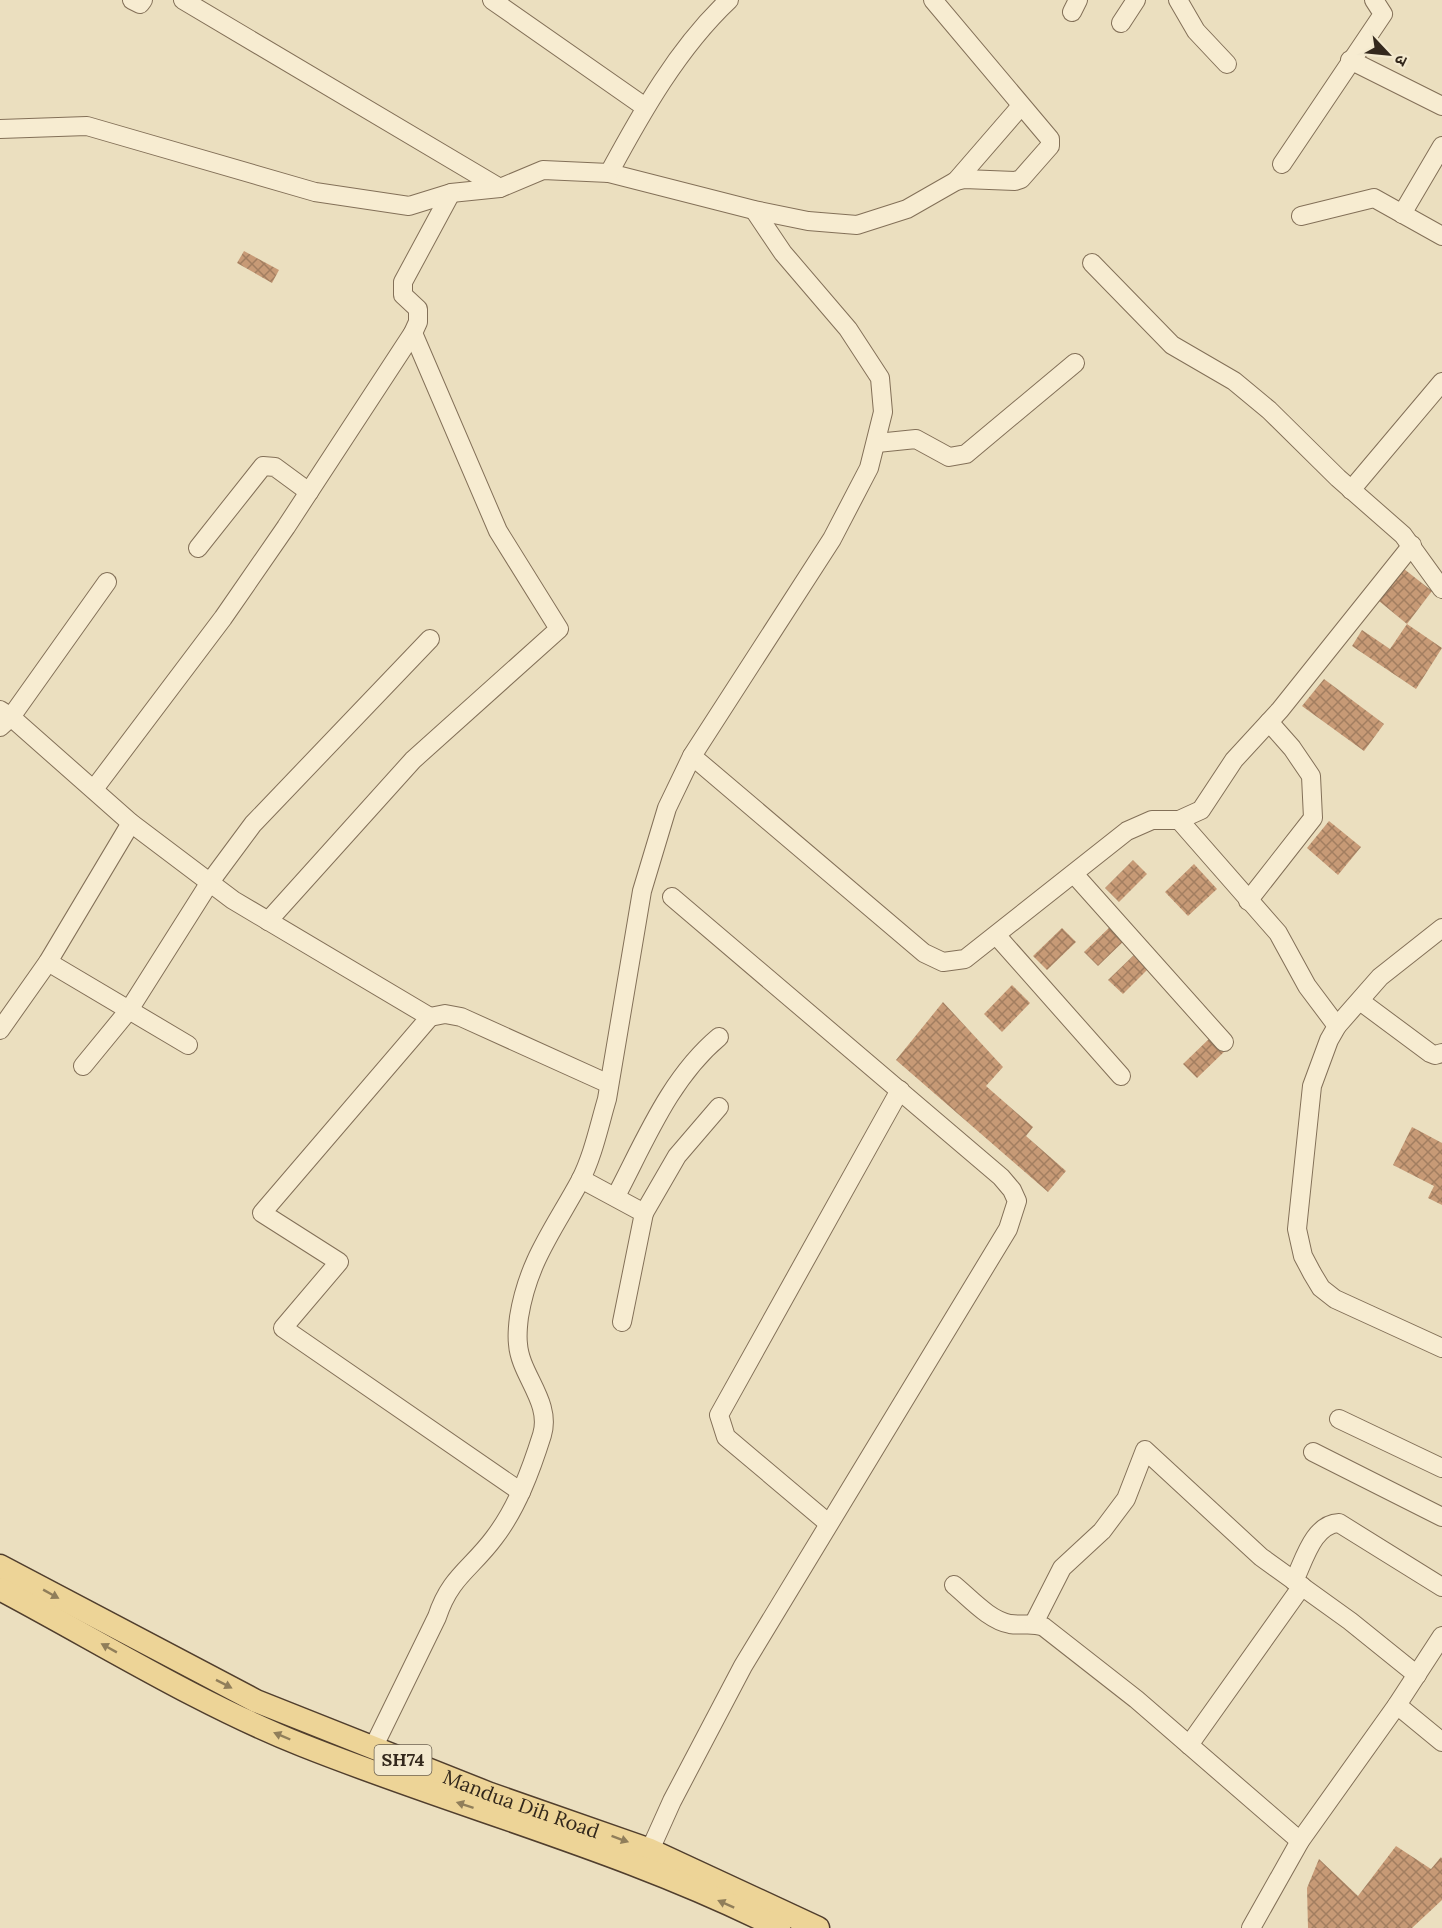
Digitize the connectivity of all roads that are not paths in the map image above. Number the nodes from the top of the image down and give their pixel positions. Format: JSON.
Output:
{"nodes":[{"id":1,"x":132,"y":0,"type":"edge"},
{"id":2,"x":143,"y":0,"type":"edge"},
{"id":3,"x":183,"y":0,"type":"edge"},
{"id":4,"x":492,"y":0,"type":"edge"},
{"id":5,"x":729,"y":0,"type":"edge"},
{"id":6,"x":933,"y":0,"type":"edge"},
{"id":7,"x":1136,"y":0,"type":"edge"},
{"id":8,"x":1178,"y":0,"type":"edge"},
{"id":9,"x":1374,"y":0,"type":"edge"},
{"id":10,"x":1121,"y":23,"type":"dead end"},
{"id":11,"x":1350,"y":60,"type":"junction"},
{"id":12,"x":1227,"y":64,"type":"dead end"},
{"id":13,"x":1021,"y":106,"type":"junction"},
{"id":14,"x":1442,"y":106,"type":"edge"},
{"id":15,"x":645,"y":107,"type":"junction"},
{"id":16,"x":0,"y":129,"type":"edge"},
{"id":17,"x":1442,"y":146,"type":"edge"},
{"id":18,"x":1281,"y":164,"type":"dead end"},
{"id":19,"x":609,"y":173,"type":"junction"},
{"id":20,"x":956,"y":181,"type":"junction"},
{"id":21,"x":500,"y":188,"type":"junction"},
{"id":22,"x":451,"y":193,"type":"junction"},
{"id":23,"x":754,"y":210,"type":"junction"},
{"id":24,"x":1402,"y":214,"type":"junction"},
{"id":25,"x":1301,"y":216,"type":"dead end"},
{"id":26,"x":1442,"y":236,"type":"edge"},
{"id":27,"x":1092,"y":263,"type":"dead end"},
{"id":28,"x":412,"y":333,"type":"junction"},
{"id":29,"x":1075,"y":363,"type":"dead end"},
{"id":30,"x":1442,"y":382,"type":"edge"},
{"id":31,"x":877,"y":443,"type":"junction"},
{"id":32,"x":1351,"y":490,"type":"junction"},
{"id":33,"x":309,"y":492,"type":"junction"},
{"id":34,"x":1412,"y":545,"type":"junction"},
{"id":35,"x":198,"y":548,"type":"dead end"},
{"id":36,"x":107,"y":582,"type":"dead end"},
{"id":37,"x":1442,"y":588,"type":"edge"},
{"id":38,"x":430,"y":639,"type":"dead end"},
{"id":39,"x":4,"y":718,"type":"edge"},
{"id":40,"x":1269,"y":722,"type":"junction"},
{"id":41,"x":692,"y":756,"type":"junction"},
{"id":42,"x":94,"y":789,"type":"junction"},
{"id":43,"x":1179,"y":820,"type":"junction"},
{"id":44,"x":131,"y":823,"type":"junction"},
{"id":45,"x":1074,"y":874,"type":"junction"},
{"id":46,"x":210,"y":882,"type":"junction"},
{"id":47,"x":672,"y":897,"type":"dead end"},
{"id":48,"x":1248,"y":901,"type":"junction"},
{"id":49,"x":268,"y":921,"type":"junction"},
{"id":50,"x":1442,"y":928,"type":"edge"},
{"id":51,"x":997,"y":936,"type":"junction"},
{"id":52,"x":48,"y":962,"type":"junction"},
{"id":53,"x":1360,"y":1001,"type":"junction"},
{"id":54,"x":129,"y":1010,"type":"junction"},
{"id":55,"x":430,"y":1017,"type":"junction"},
{"id":56,"x":1337,"y":1026,"type":"junction"},
{"id":57,"x":0,"y":1030,"type":"edge"},
{"id":58,"x":719,"y":1037,"type":"dead end"},
{"id":59,"x":1224,"y":1042,"type":"dead end"},
{"id":60,"x":188,"y":1046,"type":"dead end"},
{"id":61,"x":1442,"y":1053,"type":"edge"},
{"id":62,"x":83,"y":1066,"type":"dead end"},
{"id":63,"x":1121,"y":1076,"type":"dead end"},
{"id":64,"x":609,"y":1084,"type":"junction"},
{"id":65,"x":900,"y":1090,"type":"junction"},
{"id":66,"x":719,"y":1107,"type":"dead end"},
{"id":67,"x":581,"y":1179,"type":"junction"},
{"id":68,"x":616,"y":1196,"type":"junction"},
{"id":69,"x":644,"y":1213,"type":"junction"},
{"id":70,"x":622,"y":1322,"type":"dead end"},
{"id":71,"x":1442,"y":1348,"type":"edge"},
{"id":72,"x":1340,"y":1419,"type":"dead end"},
{"id":73,"x":1313,"y":1452,"type":"dead end"},
{"id":74,"x":1442,"y":1468,"type":"edge"},
{"id":75,"x":521,"y":1492,"type":"junction"},
{"id":76,"x":1442,"y":1517,"type":"edge"},
{"id":77,"x":828,"y":1523,"type":"junction"},
{"id":78,"x":0,"y":1566,"type":"edge"},
{"id":79,"x":1298,"y":1584,"type":"junction"},
{"id":80,"x":954,"y":1585,"type":"dead end"},
{"id":81,"x":1442,"y":1587,"type":"edge"},
{"id":82,"x":0,"y":1590,"type":"edge"},
{"id":83,"x":1034,"y":1623,"type":"junction"},
{"id":84,"x":1442,"y":1636,"type":"edge"},
{"id":85,"x":1417,"y":1675,"type":"junction"},
{"id":86,"x":1397,"y":1705,"type":"junction"},
{"id":87,"x":1442,"y":1742,"type":"edge"},
{"id":88,"x":1189,"y":1745,"type":"junction"},
{"id":89,"x":373,"y":1748,"type":"junction"},
{"id":90,"x":1300,"y":1841,"type":"junction"},
{"id":91,"x":650,"y":1850,"type":"junction"},
{"id":92,"x":779,"y":1928,"type":"edge"},
{"id":93,"x":818,"y":1928,"type":"edge"},
{"id":94,"x":1251,"y":1928,"type":"edge"}],
"edges":[{"from":1,"to":2,"type":"street"},
{"from":3,"to":21,"type":"street"},
{"from":4,"to":15,"type":"street"},
{"from":5,"to":15,"type":"street"},
{"from":6,"to":13,"type":"street"},
{"from":7,"to":10,"type":"street"},
{"from":8,"to":12,"type":"street"},
{"from":9,"to":11,"type":"street"},
{"from":11,"to":14,"type":"street"},
{"from":11,"to":18,"type":"street"},
{"from":13,"to":20,"type":"street"},
{"from":13,"to":20,"type":"street"},
{"from":15,"to":19,"type":"street"},
{"from":16,"to":22,"type":"street"},
{"from":17,"to":24,"type":"street"},
{"from":19,"to":21,"type":"street"},
{"from":19,"to":23,"type":"street"},
{"from":20,"to":23,"type":"street"},
{"from":21,"to":22,"type":"street"},
{"from":22,"to":28,"type":"street"},
{"from":23,"to":31,"type":"street"},
{"from":24,"to":25,"type":"street"},
{"from":24,"to":26,"type":"street"},
{"from":27,"to":32,"type":"street"},
{"from":28,"to":33,"type":"street"},
{"from":28,"to":49,"type":"street"},
{"from":29,"to":31,"type":"street"},
{"from":30,"to":32,"type":"street"},
{"from":31,"to":41,"type":"street"},
{"from":32,"to":34,"type":"street"},
{"from":33,"to":35,"type":"street"},
{"from":33,"to":42,"type":"street"},
{"from":34,"to":37,"type":"street"},
{"from":34,"to":40,"type":"street"},
{"from":36,"to":39,"type":"street"},
{"from":38,"to":46,"type":"street"},
{"from":39,"to":42,"type":"street"},
{"from":40,"to":43,"type":"street"},
{"from":40,"to":48,"type":"street"},
{"from":41,"to":51,"type":"street"},
{"from":41,"to":64,"type":"street"},
{"from":42,"to":44,"type":"street"},
{"from":43,"to":45,"type":"street"},
{"from":43,"to":48,"type":"street"},
{"from":44,"to":46,"type":"street"},
{"from":44,"to":52,"type":"street"},
{"from":45,"to":51,"type":"street"},
{"from":45,"to":59,"type":"street"},
{"from":46,"to":49,"type":"street"},
{"from":46,"to":54,"type":"street"},
{"from":47,"to":65,"type":"street"},
{"from":48,"to":56,"type":"street"},
{"from":49,"to":55,"type":"street"},
{"from":50,"to":53,"type":"street"},
{"from":51,"to":63,"type":"street"},
{"from":52,"to":54,"type":"street"},
{"from":52,"to":57,"type":"street"},
{"from":53,"to":56,"type":"street"},
{"from":53,"to":61,"type":"street"},
{"from":54,"to":60,"type":"street"},
{"from":54,"to":62,"type":"street"},
{"from":55,"to":64,"type":"street"},
{"from":55,"to":75,"type":"street"},
{"from":56,"to":71,"type":"street"},
{"from":58,"to":68,"type":"street"},
{"from":64,"to":67,"type":"street"},
{"from":65,"to":77,"type":"street"},
{"from":65,"to":77,"type":"street"},
{"from":66,"to":69,"type":"street"},
{"from":67,"to":68,"type":"street"},
{"from":67,"to":75,"type":"street"},
{"from":68,"to":69,"type":"street"},
{"from":69,"to":70,"type":"street"},
{"from":72,"to":74,"type":"street"},
{"from":73,"to":76,"type":"street"},
{"from":75,"to":89,"type":"street"},
{"from":77,"to":91,"type":"street"},
{"from":78,"to":89,"type":"main road","name":"Mandua Dih Road","number":"SH74","one_way":true},
{"from":79,"to":81,"type":"street"},
{"from":79,"to":83,"type":"street"},
{"from":79,"to":85,"type":"street"},
{"from":79,"to":88,"type":"street"},
{"from":80,"to":83,"type":"street"},
{"from":92,"to":82,"type":"main road","name":"Mandua Dih Road","number":"SH74","one_way":true},
{"from":83,"to":88,"type":"street"},
{"from":84,"to":85,"type":"street"},
{"from":85,"to":86,"type":"street"},
{"from":86,"to":87,"type":"street"},
{"from":86,"to":90,"type":"street"},
{"from":88,"to":90,"type":"street"},
{"from":89,"to":91,"type":"main road","name":"Mandua Dih Road","number":"SH74","one_way":true},
{"from":90,"to":94,"type":"street"},
{"from":91,"to":93,"type":"main road","name":"Mandua Dih Road","number":"SH74"}]}
